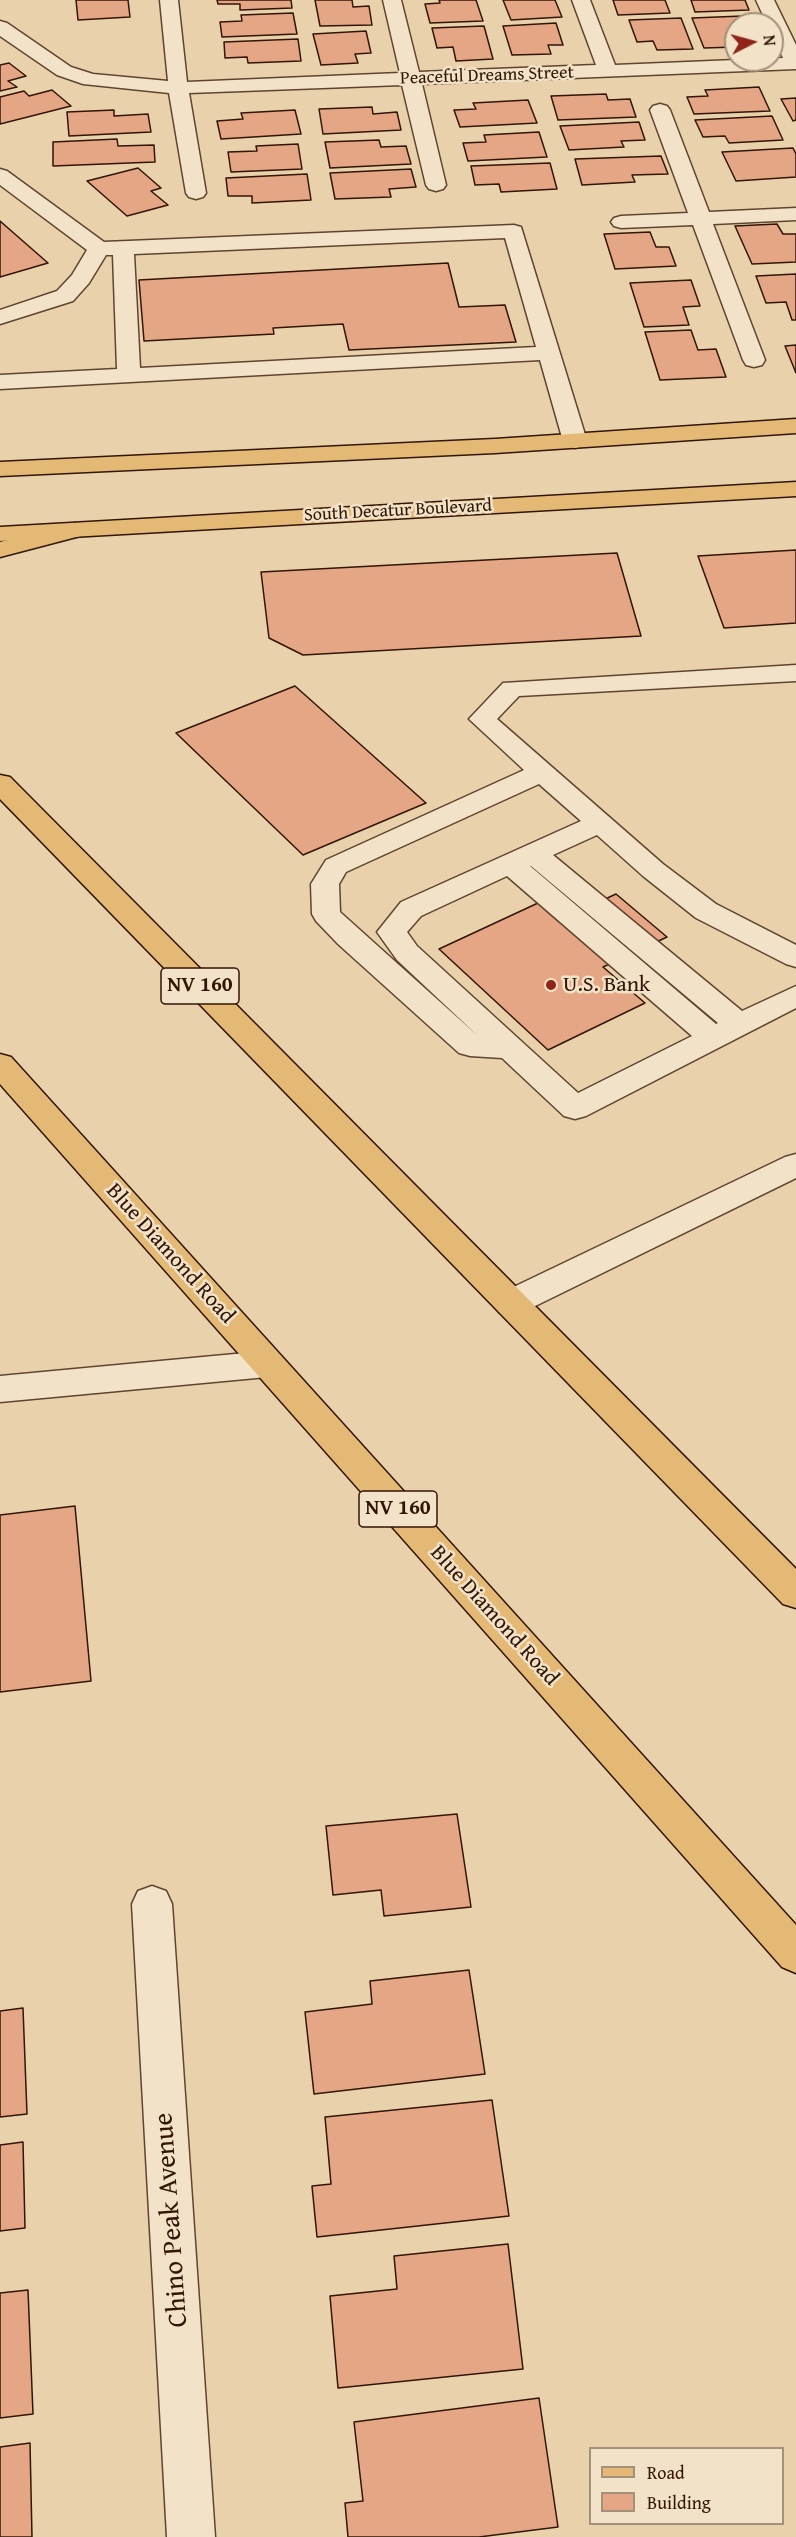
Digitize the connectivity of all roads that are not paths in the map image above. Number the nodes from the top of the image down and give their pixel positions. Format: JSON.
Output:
{"nodes":[{"id":1,"x":169,"y":0,"type":"edge"},
{"id":2,"x":392,"y":0,"type":"edge"},
{"id":3,"x":581,"y":0,"type":"edge"},
{"id":4,"x":765,"y":0,"type":"edge"},
{"id":5,"x":0,"y":27,"type":"edge"},
{"id":6,"x":795,"y":63,"type":"edge"},
{"id":7,"x":608,"y":71,"type":"junction"},
{"id":8,"x":411,"y":79,"type":"junction"},
{"id":9,"x":178,"y":88,"type":"junction"},
{"id":10,"x":660,"y":111,"type":"dead end"},
{"id":11,"x":0,"y":175,"type":"edge"},
{"id":12,"x":436,"y":185,"type":"dead end"},
{"id":13,"x":195,"y":193,"type":"dead end"},
{"id":14,"x":796,"y":214,"type":"edge"},
{"id":15,"x":701,"y":218,"type":"junction"},
{"id":16,"x":621,"y":222,"type":"dead end"},
{"id":17,"x":123,"y":248,"type":"junction"},
{"id":18,"x":99,"y":249,"type":"junction"},
{"id":19,"x":0,"y":317,"type":"edge"},
{"id":20,"x":549,"y":353,"type":"junction"},
{"id":21,"x":754,"y":360,"type":"dead end"},
{"id":22,"x":129,"y":375,"type":"junction"},
{"id":23,"x":0,"y":382,"type":"edge"},
{"id":24,"x":796,"y":426,"type":"edge"},
{"id":25,"x":575,"y":441,"type":"junction"},
{"id":26,"x":0,"y":469,"type":"edge"},
{"id":27,"x":796,"y":489,"type":"edge"},
{"id":28,"x":75,"y":530,"type":"junction"},
{"id":29,"x":0,"y":534,"type":"edge"},
{"id":30,"x":0,"y":550,"type":"edge"},
{"id":31,"x":796,"y":673,"type":"edge"},
{"id":32,"x":542,"y":772,"type":"junction"},
{"id":33,"x":0,"y":783,"type":"edge"},
{"id":34,"x":600,"y":824,"type":"junction"},
{"id":35,"x":532,"y":855,"type":"junction"},
{"id":36,"x":796,"y":957,"type":"edge"},
{"id":37,"x":796,"y":996,"type":"edge"},
{"id":38,"x":737,"y":1026,"type":"junction"},
{"id":39,"x":509,"y":1048,"type":"junction"},
{"id":40,"x":0,"y":1064,"type":"edge"},
{"id":41,"x":796,"y":1165,"type":"edge"},
{"id":42,"x":511,"y":1303,"type":"junction"},
{"id":43,"x":267,"y":1364,"type":"junction"},
{"id":44,"x":0,"y":1389,"type":"edge"},
{"id":45,"x":796,"y":1593,"type":"edge"},
{"id":46,"x":152,"y":1904,"type":"dead end"},
{"id":47,"x":796,"y":1954,"type":"edge"},
{"id":48,"x":191,"y":2537,"type":"edge"}],
"edges":[{"from":1,"to":9,"type":"street"},
{"from":2,"to":8,"type":"street"},
{"from":3,"to":7,"type":"street"},
{"from":4,"to":6,"type":"street"},
{"from":5,"to":9,"type":"street","name":"Peaceful Dreams Street"},
{"from":6,"to":7,"type":"street","name":"Peaceful Dreams Street"},
{"from":7,"to":8,"type":"street","name":"Peaceful Dreams Street"},
{"from":8,"to":9,"type":"street","name":"Peaceful Dreams Street"},
{"from":8,"to":12,"type":"street"},
{"from":9,"to":13,"type":"street"},
{"from":10,"to":15,"type":"street"},
{"from":11,"to":18,"type":"street"},
{"from":14,"to":15,"type":"street"},
{"from":15,"to":16,"type":"street"},
{"from":15,"to":21,"type":"street"},
{"from":17,"to":18,"type":"street"},
{"from":17,"to":20,"type":"street"},
{"from":17,"to":22,"type":"street"},
{"from":18,"to":19,"type":"street"},
{"from":20,"to":22,"type":"street"},
{"from":20,"to":25,"type":"street"},
{"from":22,"to":23,"type":"street"},
{"from":24,"to":25,"type":"main road"},
{"from":25,"to":26,"type":"main road"},
{"from":27,"to":28,"type":"main road","name":"South Decatur Boulevard"},
{"from":28,"to":29,"type":"main road","name":"South Decatur Boulevard"},
{"from":28,"to":30,"type":"main road"},
{"from":31,"to":32,"type":"street"},
{"from":32,"to":34,"type":"street"},
{"from":32,"to":39,"type":"street"},
{"from":33,"to":42,"type":"main road","number":"NV 160"},
{"from":34,"to":35,"type":"street"},
{"from":34,"to":36,"type":"street"},
{"from":35,"to":38,"type":"street"},
{"from":35,"to":38,"type":"street"},
{"from":35,"to":39,"type":"street"},
{"from":37,"to":38,"type":"street"},
{"from":38,"to":39,"type":"street"},
{"from":40,"to":43,"type":"main road","name":"Blue Diamond Road","number":"NV 160"},
{"from":41,"to":42,"type":"street"},
{"from":42,"to":45,"type":"main road","number":"NV 160"},
{"from":43,"to":44,"type":"street"},
{"from":43,"to":47,"type":"main road","name":"Blue Diamond Road","number":"NV 160"},
{"from":46,"to":48,"type":"street","name":"Chino Peak Avenue"}]}
